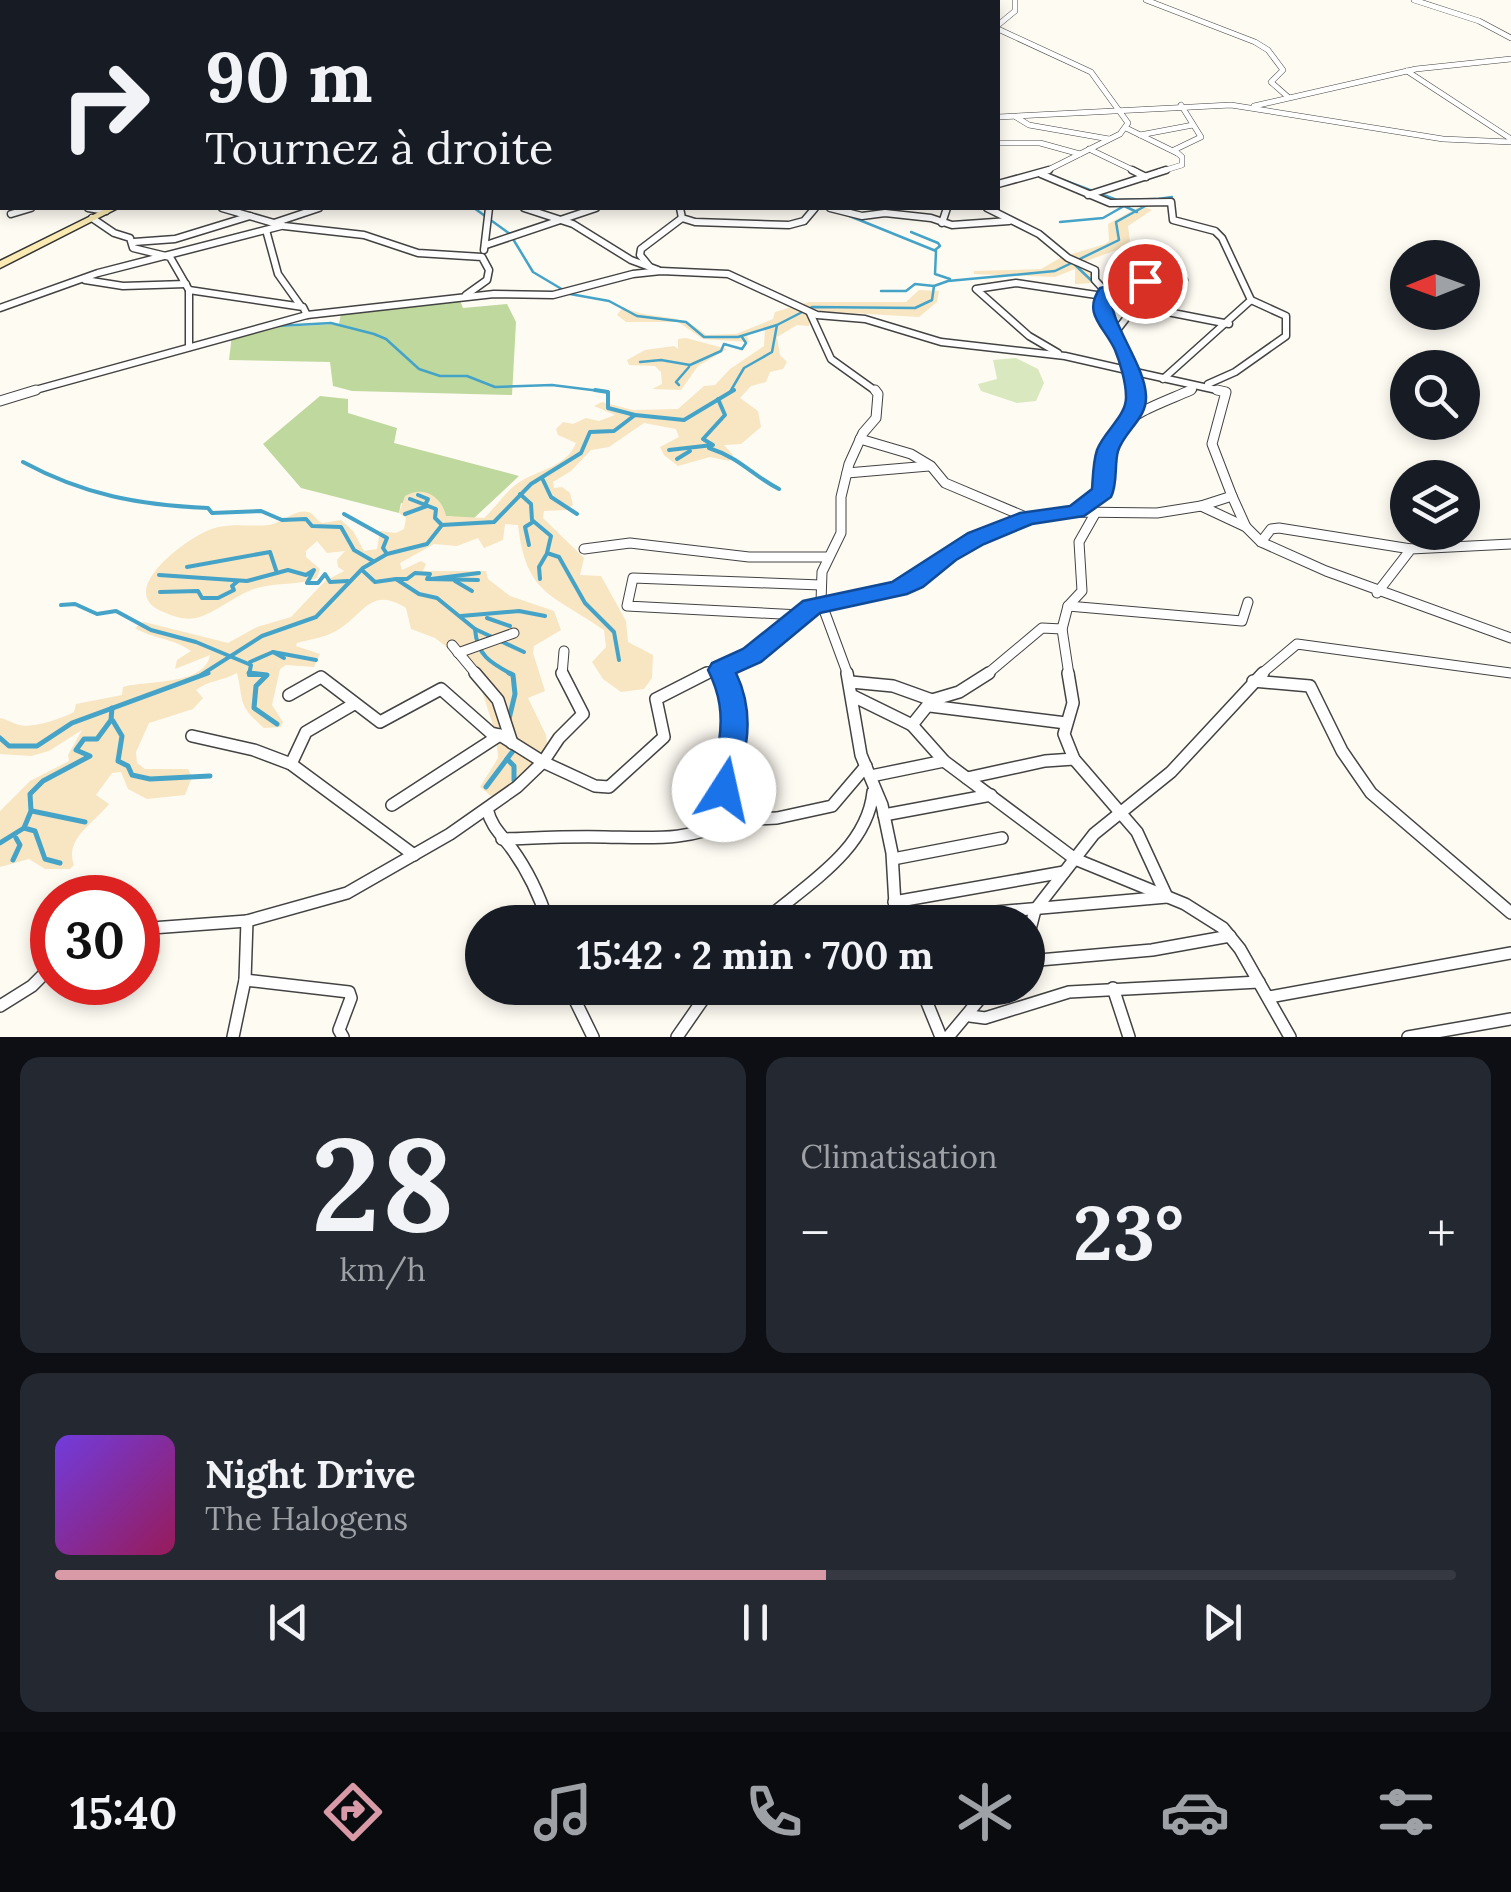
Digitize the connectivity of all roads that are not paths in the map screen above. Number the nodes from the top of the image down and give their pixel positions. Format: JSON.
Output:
{"nodes":[{"id":1,"x":1015,"y":0,"type":"edge"},
{"id":2,"x":1146,"y":0,"type":"edge"},
{"id":3,"x":1414,"y":0,"type":"edge"},
{"id":4,"x":1000,"y":25,"type":"edge"},
{"id":5,"x":1000,"y":28,"type":"edge"},
{"id":6,"x":1511,"y":38,"type":"edge"},
{"id":7,"x":1511,"y":59,"type":"edge"},
{"id":8,"x":1407,"y":71,"type":"junction"},
{"id":9,"x":1288,"y":97,"type":"junction"},
{"id":10,"x":1180,"y":106,"type":"junction"},
{"id":11,"x":1250,"y":107,"type":"junction"},
{"id":12,"x":1121,"y":110,"type":"junction"},
{"id":13,"x":1016,"y":116,"type":"junction"},
{"id":14,"x":1000,"y":117,"type":"edge"},
{"id":15,"x":1193,"y":125,"type":"junction"},
{"id":16,"x":1126,"y":128,"type":"junction"},
{"id":17,"x":1140,"y":135,"type":"junction"},
{"id":18,"x":1109,"y":139,"type":"junction"},
{"id":19,"x":1511,"y":140,"type":"edge"},
{"id":20,"x":1000,"y":143,"type":"edge"},
{"id":21,"x":1089,"y":149,"type":"junction"},
{"id":22,"x":1177,"y":153,"type":"junction"},
{"id":23,"x":1080,"y":154,"type":"junction"},
{"id":24,"x":1041,"y":174,"type":"junction"},
{"id":25,"x":1146,"y":177,"type":"junction"},
{"id":26,"x":1000,"y":184,"type":"edge"},
{"id":27,"x":1088,"y":195,"type":"junction"},
{"id":28,"x":24,"y":210,"type":"edge"},
{"id":29,"x":229,"y":210,"type":"edge"},
{"id":30,"x":314,"y":210,"type":"edge"},
{"id":31,"x":489,"y":210,"type":"edge"},
{"id":32,"x":547,"y":210,"type":"edge"},
{"id":33,"x":590,"y":210,"type":"edge"},
{"id":34,"x":680,"y":210,"type":"edge"},
{"id":35,"x":813,"y":210,"type":"edge"},
{"id":36,"x":838,"y":210,"type":"edge"},
{"id":37,"x":946,"y":210,"type":"edge"},
{"id":38,"x":991,"y":210,"type":"edge"},
{"id":39,"x":90,"y":213,"type":"edge"},
{"id":40,"x":11,"y":214,"type":"dead end"},
{"id":41,"x":250,"y":216,"type":"junction"},
{"id":42,"x":682,"y":218,"type":"junction"},
{"id":43,"x":561,"y":219,"type":"junction"},
{"id":44,"x":1010,"y":221,"type":"junction"},
{"id":45,"x":942,"y":223,"type":"junction"},
{"id":46,"x":540,"y":224,"type":"junction"},
{"id":47,"x":279,"y":225,"type":"junction"},
{"id":48,"x":266,"y":230,"type":"junction"},
{"id":49,"x":134,"y":242,"type":"junction"},
{"id":50,"x":486,"y":245,"type":"junction"},
{"id":51,"x":480,"y":256,"type":"junction"},
{"id":52,"x":170,"y":257,"type":"junction"},
{"id":53,"x":0,"y":265,"type":"edge"},
{"id":54,"x":649,"y":266,"type":"junction"},
{"id":55,"x":661,"y":271,"type":"junction"},
{"id":56,"x":80,"y":279,"type":"junction"},
{"id":57,"x":1184,"y":280,"type":"dead end"},
{"id":58,"x":188,"y":287,"type":"junction"},
{"id":59,"x":1118,"y":291,"type":"junction"},
{"id":60,"x":1105,"y":294,"type":"junction"},
{"id":61,"x":459,"y":299,"type":"junction"},
{"id":62,"x":1251,"y":300,"type":"junction"},
{"id":63,"x":300,"y":305,"type":"junction"},
{"id":64,"x":1142,"y":307,"type":"junction"},
{"id":65,"x":0,"y":308,"type":"edge"},
{"id":66,"x":810,"y":313,"type":"junction"},
{"id":67,"x":307,"y":316,"type":"junction"},
{"id":68,"x":1229,"y":324,"type":"junction"},
{"id":69,"x":1114,"y":334,"type":"junction"},
{"id":70,"x":189,"y":347,"type":"junction"},
{"id":71,"x":1065,"y":356,"type":"junction"},
{"id":72,"x":1132,"y":371,"type":"junction"},
{"id":73,"x":1163,"y":379,"type":"junction"},
{"id":74,"x":1199,"y":388,"type":"junction"},
{"id":75,"x":0,"y":401,"type":"edge"},
{"id":76,"x":1134,"y":412,"type":"junction"},
{"id":77,"x":860,"y":439,"type":"junction"},
{"id":78,"x":931,"y":466,"type":"junction"},
{"id":79,"x":847,"y":474,"type":"junction"},
{"id":80,"x":1232,"y":496,"type":"junction"},
{"id":81,"x":1201,"y":506,"type":"junction"},
{"id":82,"x":1076,"y":512,"type":"junction"},
{"id":83,"x":1096,"y":512,"type":"junction"},
{"id":84,"x":1028,"y":518,"type":"junction"},
{"id":85,"x":1246,"y":527,"type":"junction"},
{"id":86,"x":1261,"y":542,"type":"junction"},
{"id":87,"x":1511,"y":544,"type":"edge"},
{"id":88,"x":1390,"y":546,"type":"edge"},
{"id":89,"x":1480,"y":546,"type":"edge"},
{"id":90,"x":584,"y":548,"type":"dead end"},
{"id":91,"x":1411,"y":550,"type":"edge"},
{"id":92,"x":827,"y":557,"type":"junction"},
{"id":93,"x":821,"y":585,"type":"junction"},
{"id":94,"x":1377,"y":593,"type":"junction"},
{"id":95,"x":821,"y":602,"type":"junction"},
{"id":96,"x":1248,"y":602,"type":"dead end"},
{"id":97,"x":1068,"y":606,"type":"junction"},
{"id":98,"x":800,"y":615,"type":"junction"},
{"id":99,"x":1062,"y":630,"type":"junction"},
{"id":100,"x":514,"y":633,"type":"dead end"},
{"id":101,"x":1511,"y":638,"type":"edge"},
{"id":102,"x":564,"y":651,"type":"dead end"},
{"id":103,"x":721,"y":670,"type":"junction"},
{"id":104,"x":1511,"y":673,"type":"edge"},
{"id":105,"x":1253,"y":681,"type":"junction"},
{"id":106,"x":851,"y":682,"type":"junction"},
{"id":107,"x":289,"y":695,"type":"dead end"},
{"id":108,"x":853,"y":696,"type":"junction"},
{"id":109,"x":930,"y":703,"type":"junction"},
{"id":110,"x":354,"y":704,"type":"junction"},
{"id":111,"x":1066,"y":722,"type":"junction"},
{"id":112,"x":912,"y":725,"type":"junction"},
{"id":113,"x":500,"y":734,"type":"junction"},
{"id":114,"x":192,"y":736,"type":"dead end"},
{"id":115,"x":512,"y":744,"type":"junction"},
{"id":116,"x":1074,"y":759,"type":"junction"},
{"id":117,"x":944,"y":761,"type":"junction"},
{"id":118,"x":543,"y":762,"type":"junction"},
{"id":119,"x":291,"y":764,"type":"junction"},
{"id":120,"x":869,"y":769,"type":"junction"},
{"id":121,"x":967,"y":778,"type":"junction"},
{"id":122,"x":991,"y":795,"type":"junction"},
{"id":123,"x":392,"y":804,"type":"dead end"},
{"id":124,"x":487,"y":809,"type":"junction"},
{"id":125,"x":1123,"y":813,"type":"junction"},
{"id":126,"x":884,"y":815,"type":"junction"},
{"id":127,"x":737,"y":820,"type":"junction"},
{"id":128,"x":1002,"y":838,"type":"dead end"},
{"id":129,"x":502,"y":839,"type":"junction"},
{"id":130,"x":414,"y":855,"type":"junction"},
{"id":131,"x":893,"y":859,"type":"junction"},
{"id":132,"x":1076,"y":860,"type":"junction"},
{"id":133,"x":1064,"y":872,"type":"junction"},
{"id":134,"x":1168,"y":898,"type":"junction"},
{"id":135,"x":894,"y":902,"type":"junction"},
{"id":136,"x":542,"y":905,"type":"edge"},
{"id":137,"x":784,"y":905,"type":"edge"},
{"id":138,"x":894,"y":905,"type":"edge"},
{"id":139,"x":1039,"y":905,"type":"edge"},
{"id":140,"x":1045,"y":909,"type":"edge"},
{"id":141,"x":1511,"y":912,"type":"edge"},
{"id":142,"x":247,"y":922,"type":"junction"},
{"id":143,"x":160,"y":927,"type":"edge"},
{"id":144,"x":1230,"y":936,"type":"junction"},
{"id":145,"x":1511,"y":954,"type":"edge"},
{"id":146,"x":1045,"y":959,"type":"edge"},
{"id":147,"x":244,"y":980,"type":"junction"},
{"id":148,"x":1259,"y":982,"type":"junction"},
{"id":149,"x":30,"y":987,"type":"edge"},
{"id":150,"x":1113,"y":988,"type":"junction"},
{"id":151,"x":1269,"y":996,"type":"junction"},
{"id":152,"x":577,"y":1005,"type":"edge"},
{"id":153,"x":699,"y":1005,"type":"edge"},
{"id":154,"x":928,"y":1005,"type":"edge"},
{"id":155,"x":974,"y":1005,"type":"edge"},
{"id":156,"x":0,"y":1006,"type":"edge"},
{"id":157,"x":970,"y":1016,"type":"junction"},
{"id":158,"x":1511,"y":1019,"type":"edge"},
{"id":159,"x":232,"y":1037,"type":"edge"},
{"id":160,"x":343,"y":1037,"type":"edge"},
{"id":161,"x":593,"y":1037,"type":"edge"},
{"id":162,"x":676,"y":1037,"type":"edge"},
{"id":163,"x":944,"y":1037,"type":"edge"},
{"id":164,"x":1129,"y":1037,"type":"edge"},
{"id":165,"x":1290,"y":1037,"type":"edge"},
{"id":166,"x":1408,"y":1037,"type":"edge"}],
"edges":[{"from":1,"to":4,"type":"street"},
{"from":2,"to":9,"type":"street"},
{"from":3,"to":6,"type":"street"},
{"from":5,"to":12,"type":"street"},
{"from":7,"to":8,"type":"street"},
{"from":8,"to":9,"type":"street"},
{"from":8,"to":19,"type":"street"},
{"from":9,"to":11,"type":"street"},
{"from":10,"to":11,"type":"street"},
{"from":10,"to":12,"type":"street"},
{"from":10,"to":15,"type":"street"},
{"from":11,"to":19,"type":"street"},
{"from":12,"to":13,"type":"street"},
{"from":12,"to":16,"type":"street"},
{"from":13,"to":14,"type":"street"},
{"from":13,"to":18,"type":"street"},
{"from":15,"to":17,"type":"street"},
{"from":15,"to":22,"type":"street"},
{"from":16,"to":17,"type":"street"},
{"from":16,"to":18,"type":"street"},
{"from":17,"to":22,"type":"street"},
{"from":18,"to":21,"type":"street"},
{"from":20,"to":23,"type":"street"},
{"from":21,"to":23,"type":"street"},
{"from":21,"to":25,"type":"street"},
{"from":22,"to":25,"type":"street"},
{"from":23,"to":24,"type":"street"},
{"from":24,"to":26,"type":"street"},
{"from":24,"to":27,"type":"street"},
{"from":25,"to":27,"type":"street"},
{"from":27,"to":62,"type":"street"},
{"from":28,"to":40,"type":"street"},
{"from":29,"to":41,"type":"street"},
{"from":30,"to":47,"type":"street"},
{"from":31,"to":50,"type":"street"},
{"from":32,"to":43,"type":"street"},
{"from":32,"to":46,"type":"street"},
{"from":33,"to":43,"type":"street"},
{"from":34,"to":42,"type":"street"},
{"from":35,"to":42,"type":"street"},
{"from":36,"to":45,"type":"street"},
{"from":37,"to":45,"type":"street"},
{"from":38,"to":44,"type":"street"},
{"from":39,"to":49,"type":"street"},
{"from":39,"to":53,"type":"street"},
{"from":41,"to":47,"type":"street"},
{"from":41,"to":49,"type":"street"},
{"from":42,"to":54,"type":"street"},
{"from":43,"to":46,"type":"street"},
{"from":43,"to":54,"type":"street"},
{"from":44,"to":45,"type":"street"},
{"from":44,"to":60,"type":"street"},
{"from":46,"to":50,"type":"street"},
{"from":47,"to":48,"type":"street"},
{"from":47,"to":51,"type":"street"},
{"from":48,"to":52,"type":"street"},
{"from":48,"to":63,"type":"street"},
{"from":49,"to":52,"type":"street"},
{"from":50,"to":51,"type":"street"},
{"from":51,"to":61,"type":"street"},
{"from":52,"to":56,"type":"street"},
{"from":52,"to":58,"type":"street"},
{"from":54,"to":55,"type":"street"},
{"from":55,"to":61,"type":"street"},
{"from":55,"to":66,"type":"street"},
{"from":56,"to":58,"type":"street"},
{"from":56,"to":65,"type":"street"},
{"from":57,"to":59,"type":"street"},
{"from":58,"to":63,"type":"street"},
{"from":58,"to":70,"type":"street"},
{"from":59,"to":60,"type":"street"},
{"from":59,"to":64,"type":"street"},
{"from":60,"to":69,"type":"street"},
{"from":60,"to":71,"type":"street"},
{"from":61,"to":67,"type":"street"},
{"from":62,"to":68,"type":"street"},
{"from":62,"to":74,"type":"street"},
{"from":63,"to":67,"type":"street"},
{"from":64,"to":68,"type":"street"},
{"from":64,"to":69,"type":"street"},
{"from":66,"to":71,"type":"street"},
{"from":66,"to":77,"type":"street"},
{"from":67,"to":70,"type":"street"},
{"from":68,"to":73,"type":"street"},
{"from":69,"to":72,"type":"street"},
{"from":70,"to":75,"type":"street"},
{"from":71,"to":72,"type":"street"},
{"from":72,"to":73,"type":"street"},
{"from":72,"to":76,"type":"street"},
{"from":73,"to":74,"type":"street"},
{"from":74,"to":76,"type":"street"},
{"from":74,"to":80,"type":"street"},
{"from":76,"to":82,"type":"street"},
{"from":77,"to":78,"type":"street"},
{"from":77,"to":79,"type":"street"},
{"from":78,"to":79,"type":"street"},
{"from":78,"to":84,"type":"street"},
{"from":79,"to":92,"type":"street"},
{"from":80,"to":81,"type":"street"},
{"from":80,"to":85,"type":"street"},
{"from":81,"to":83,"type":"street"},
{"from":81,"to":85,"type":"street"},
{"from":82,"to":83,"type":"street"},
{"from":82,"to":84,"type":"street"},
{"from":83,"to":97,"type":"street"},
{"from":84,"to":95,"type":"street"},
{"from":85,"to":86,"type":"street"},
{"from":86,"to":88,"type":"street"},
{"from":86,"to":94,"type":"street"},
{"from":87,"to":89,"type":"street"},
{"from":90,"to":92,"type":"street"},
{"from":91,"to":94,"type":"street"},
{"from":92,"to":93,"type":"street"},
{"from":93,"to":95,"type":"street"},
{"from":93,"to":98,"type":"street"},
{"from":94,"to":101,"type":"street"},
{"from":95,"to":98,"type":"street"},
{"from":95,"to":106,"type":"street"},
{"from":96,"to":97,"type":"street"},
{"from":97,"to":99,"type":"street"},
{"from":98,"to":103,"type":"street"},
{"from":99,"to":109,"type":"street"},
{"from":99,"to":111,"type":"street"},
{"from":100,"to":115,"type":"street"},
{"from":102,"to":118,"type":"street"},
{"from":103,"to":118,"type":"street"},
{"from":103,"to":127,"type":"street"},
{"from":104,"to":105,"type":"street"},
{"from":105,"to":125,"type":"street"},
{"from":105,"to":141,"type":"street"},
{"from":106,"to":108,"type":"street"},
{"from":106,"to":109,"type":"street"},
{"from":107,"to":110,"type":"street"},
{"from":108,"to":112,"type":"street"},
{"from":108,"to":120,"type":"street"},
{"from":109,"to":111,"type":"street"},
{"from":109,"to":112,"type":"street"},
{"from":110,"to":113,"type":"street"},
{"from":110,"to":119,"type":"street"},
{"from":111,"to":116,"type":"street"},
{"from":112,"to":117,"type":"street"},
{"from":113,"to":115,"type":"street"},
{"from":113,"to":123,"type":"street"},
{"from":114,"to":119,"type":"street"},
{"from":115,"to":118,"type":"street"},
{"from":116,"to":121,"type":"street"},
{"from":116,"to":125,"type":"street"},
{"from":117,"to":120,"type":"street"},
{"from":117,"to":121,"type":"street"},
{"from":118,"to":124,"type":"street"},
{"from":119,"to":130,"type":"street"},
{"from":120,"to":126,"type":"street"},
{"from":120,"to":127,"type":"street"},
{"from":120,"to":137,"type":"street"},
{"from":121,"to":122,"type":"street"},
{"from":122,"to":126,"type":"street"},
{"from":122,"to":132,"type":"street"},
{"from":124,"to":129,"type":"street"},
{"from":124,"to":130,"type":"street"},
{"from":125,"to":132,"type":"street"},
{"from":125,"to":134,"type":"street"},
{"from":126,"to":131,"type":"street"},
{"from":127,"to":129,"type":"street"},
{"from":128,"to":131,"type":"street"},
{"from":129,"to":136,"type":"street"},
{"from":130,"to":142,"type":"street"},
{"from":131,"to":135,"type":"street"},
{"from":132,"to":133,"type":"street"},
{"from":132,"to":134,"type":"street"},
{"from":133,"to":135,"type":"street"},
{"from":133,"to":139,"type":"street"},
{"from":134,"to":140,"type":"street"},
{"from":134,"to":144,"type":"street"},
{"from":135,"to":138,"type":"street"},
{"from":142,"to":143,"type":"street"},
{"from":142,"to":147,"type":"street"},
{"from":144,"to":146,"type":"street"},
{"from":144,"to":148,"type":"street"},
{"from":145,"to":151,"type":"street"},
{"from":147,"to":159,"type":"street"},
{"from":147,"to":160,"type":"street"},
{"from":148,"to":150,"type":"street"},
{"from":148,"to":151,"type":"street"},
{"from":149,"to":156,"type":"street"},
{"from":150,"to":157,"type":"street"},
{"from":150,"to":164,"type":"street"},
{"from":151,"to":165,"type":"street"},
{"from":152,"to":161,"type":"street"},
{"from":153,"to":162,"type":"street"},
{"from":154,"to":163,"type":"street"},
{"from":155,"to":157,"type":"street"},
{"from":157,"to":163,"type":"street"},
{"from":158,"to":166,"type":"street"}]}
